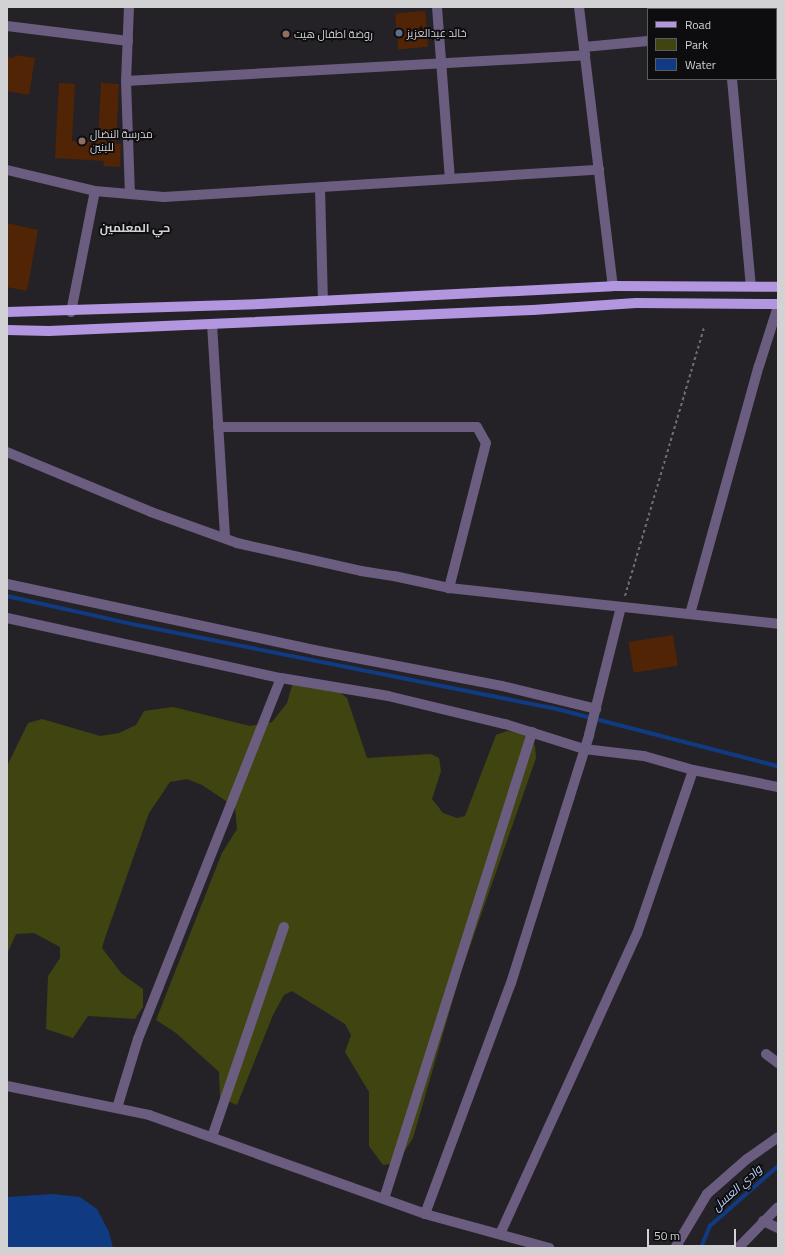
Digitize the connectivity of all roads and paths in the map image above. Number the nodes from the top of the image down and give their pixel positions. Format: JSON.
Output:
{"nodes":[{"id":1,"x":129,"y":7,"type":"edge"},
{"id":2,"x":437,"y":7,"type":"edge"},
{"id":3,"x":579,"y":7,"type":"edge"},
{"id":4,"x":7,"y":26,"type":"edge"},
{"id":5,"x":128,"y":41,"type":"junction"},
{"id":6,"x":647,"y":41,"type":"edge"},
{"id":7,"x":584,"y":51,"type":"junction"},
{"id":8,"x":440,"y":62,"type":"junction"},
{"id":9,"x":732,"y":80,"type":"edge"},
{"id":10,"x":126,"y":82,"type":"junction"},
{"id":11,"x":7,"y":170,"type":"edge"},
{"id":12,"x":599,"y":170,"type":"junction"},
{"id":13,"x":450,"y":179,"type":"junction"},
{"id":14,"x":320,"y":188,"type":"junction"},
{"id":15,"x":95,"y":191,"type":"junction"},
{"id":16,"x":130,"y":194,"type":"junction"},
{"id":17,"x":613,"y":286,"type":"junction"},
{"id":18,"x":751,"y":286,"type":"junction"},
{"id":19,"x":778,"y":287,"type":"edge"},
{"id":20,"x":323,"y":301,"type":"junction"},
{"id":21,"x":778,"y":305,"type":"edge"},
{"id":22,"x":7,"y":312,"type":"edge"},
{"id":23,"x":71,"y":312,"type":"junction"},
{"id":24,"x":212,"y":324,"type":"junction"},
{"id":25,"x":704,"y":328,"type":"dead end"},
{"id":26,"x":7,"y":330,"type":"edge"},
{"id":27,"x":218,"y":427,"type":"junction"},
{"id":28,"x":7,"y":452,"type":"edge"},
{"id":29,"x":225,"y":538,"type":"junction"},
{"id":30,"x":7,"y":584,"type":"edge"},
{"id":31,"x":449,"y":588,"type":"junction"},
{"id":32,"x":621,"y":607,"type":"junction"},
{"id":33,"x":690,"y":614,"type":"junction"},
{"id":34,"x":7,"y":618,"type":"edge"},
{"id":35,"x":778,"y":624,"type":"edge"},
{"id":36,"x":281,"y":678,"type":"junction"},
{"id":37,"x":595,"y":712,"type":"junction"},
{"id":38,"x":532,"y":732,"type":"junction"},
{"id":39,"x":584,"y":749,"type":"junction"},
{"id":40,"x":693,"y":770,"type":"junction"},
{"id":41,"x":778,"y":787,"type":"edge"},
{"id":42,"x":284,"y":927,"type":"dead end"},
{"id":43,"x":766,"y":1054,"type":"dead end"},
{"id":44,"x":778,"y":1064,"type":"edge"},
{"id":45,"x":7,"y":1086,"type":"edge"},
{"id":46,"x":117,"y":1108,"type":"junction"},
{"id":47,"x":212,"y":1137,"type":"junction"},
{"id":48,"x":778,"y":1137,"type":"edge"},
{"id":49,"x":384,"y":1199,"type":"junction"},
{"id":50,"x":778,"y":1207,"type":"edge"},
{"id":51,"x":425,"y":1214,"type":"junction"},
{"id":52,"x":763,"y":1221,"type":"junction"},
{"id":53,"x":778,"y":1228,"type":"edge"},
{"id":54,"x":500,"y":1234,"type":"junction"},
{"id":55,"x":549,"y":1248,"type":"edge"},
{"id":56,"x":675,"y":1248,"type":"edge"},
{"id":57,"x":738,"y":1248,"type":"edge"}],
"edges":[{"from":1,"to":5,"type":"street"},
{"from":2,"to":8,"type":"street"},
{"from":3,"to":7,"type":"street"},
{"from":4,"to":5,"type":"street"},
{"from":5,"to":10,"type":"street"},
{"from":6,"to":7,"type":"street"},
{"from":7,"to":8,"type":"street"},
{"from":7,"to":12,"type":"street"},
{"from":8,"to":10,"type":"street"},
{"from":8,"to":13,"type":"street"},
{"from":9,"to":18,"type":"street"},
{"from":10,"to":16,"type":"street"},
{"from":11,"to":15,"type":"street"},
{"from":12,"to":13,"type":"street"},
{"from":12,"to":17,"type":"street"},
{"from":13,"to":14,"type":"street"},
{"from":14,"to":16,"type":"street"},
{"from":14,"to":20,"type":"street"},
{"from":15,"to":16,"type":"street"},
{"from":15,"to":23,"type":"street"},
{"from":17,"to":18,"type":"main road"},
{"from":17,"to":20,"type":"main road"},
{"from":18,"to":19,"type":"main road"},
{"from":20,"to":23,"type":"main road"},
{"from":21,"to":24,"type":"main road"},
{"from":21,"to":33,"type":"street"},
{"from":22,"to":23,"type":"main road"},
{"from":24,"to":26,"type":"main road"},
{"from":24,"to":27,"type":"street"},
{"from":25,"to":32,"type":"path"},
{"from":27,"to":29,"type":"street"},
{"from":27,"to":31,"type":"street"},
{"from":28,"to":29,"type":"street"},
{"from":29,"to":31,"type":"street"},
{"from":30,"to":37,"type":"street"},
{"from":31,"to":32,"type":"street"},
{"from":32,"to":33,"type":"street"},
{"from":32,"to":37,"type":"street"},
{"from":33,"to":35,"type":"street"},
{"from":34,"to":36,"type":"street"},
{"from":36,"to":38,"type":"street"},
{"from":36,"to":46,"type":"street"},
{"from":37,"to":39,"type":"street"},
{"from":38,"to":39,"type":"street"},
{"from":38,"to":49,"type":"street"},
{"from":39,"to":40,"type":"street"},
{"from":39,"to":51,"type":"street"},
{"from":40,"to":41,"type":"street"},
{"from":40,"to":54,"type":"street"},
{"from":42,"to":47,"type":"street"},
{"from":43,"to":44,"type":"street"},
{"from":45,"to":46,"type":"street"},
{"from":46,"to":47,"type":"street"},
{"from":47,"to":49,"type":"street"},
{"from":48,"to":56,"type":"street"},
{"from":49,"to":51,"type":"street"},
{"from":50,"to":52,"type":"street"},
{"from":51,"to":54,"type":"street"},
{"from":52,"to":53,"type":"street"},
{"from":52,"to":57,"type":"street"},
{"from":54,"to":55,"type":"street"}]}
